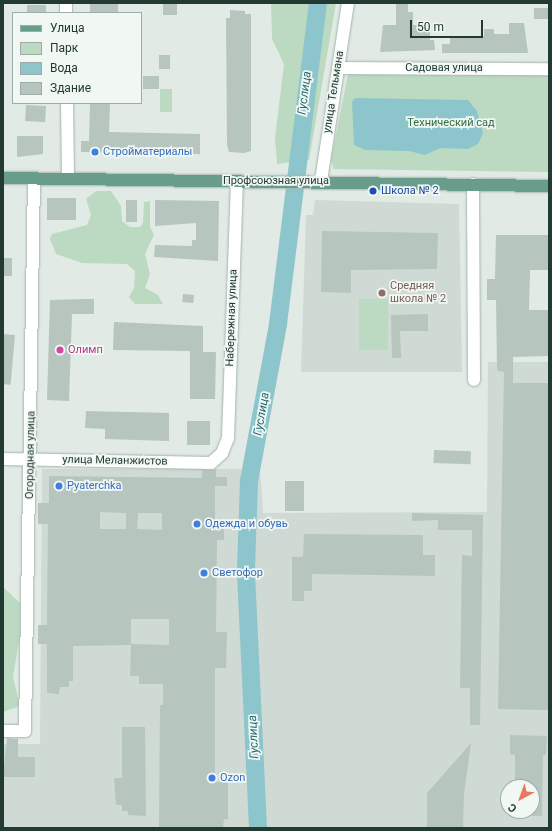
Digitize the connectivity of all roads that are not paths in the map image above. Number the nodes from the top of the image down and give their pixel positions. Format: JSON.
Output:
{"nodes":[{"id":1,"x":348,"y":3,"type":"edge"},
{"id":2,"x":338,"y":68,"type":"junction"},
{"id":3,"x":549,"y":69,"type":"edge"},
{"id":4,"x":67,"y":104,"type":"edge"},
{"id":5,"x":3,"y":178,"type":"edge"},
{"id":6,"x":34,"y":178,"type":"junction"},
{"id":7,"x":68,"y":179,"type":"junction"},
{"id":8,"x":321,"y":181,"type":"junction"},
{"id":9,"x":237,"y":182,"type":"junction"},
{"id":10,"x":473,"y":184,"type":"junction"},
{"id":11,"x":549,"y":186,"type":"edge"},
{"id":12,"x":474,"y":380,"type":"dead end"},
{"id":13,"x":222,"y":453,"type":"joint"},
{"id":14,"x":3,"y":459,"type":"edge"},
{"id":15,"x":31,"y":460,"type":"junction"},
{"id":16,"x":3,"y":731,"type":"edge"}],
"edges":[{"from":1,"to":2,"type":"street","name":"улица Тельмана"},
{"from":2,"to":3,"type":"street","name":"Садовая улица"},
{"from":2,"to":8,"type":"street","name":"улица Тельмана"},
{"from":4,"to":7,"type":"street"},
{"from":5,"to":6,"type":"main road","name":"Профсоюзная улица"},
{"from":6,"to":7,"type":"main road","name":"Профсоюзная улица"},
{"from":6,"to":15,"type":"street","name":"Огородная улица"},
{"from":7,"to":9,"type":"main road","name":"Профсоюзная улица"},
{"from":8,"to":9,"type":"main road","name":"Профсоюзная улица"},
{"from":8,"to":10,"type":"main road","name":"Профсоюзная улица"},
{"from":9,"to":13,"type":"street","name":"Набережная улица"},
{"from":10,"to":11,"type":"main road","name":"Профсоюзная улица"},
{"from":10,"to":12,"type":"street"},
{"from":13,"to":15,"type":"street","name":"улица Меланжистов"},
{"from":14,"to":15,"type":"street","name":"улица Меланжистов"},
{"from":15,"to":16,"type":"street","name":"Огородная улица"}]}
